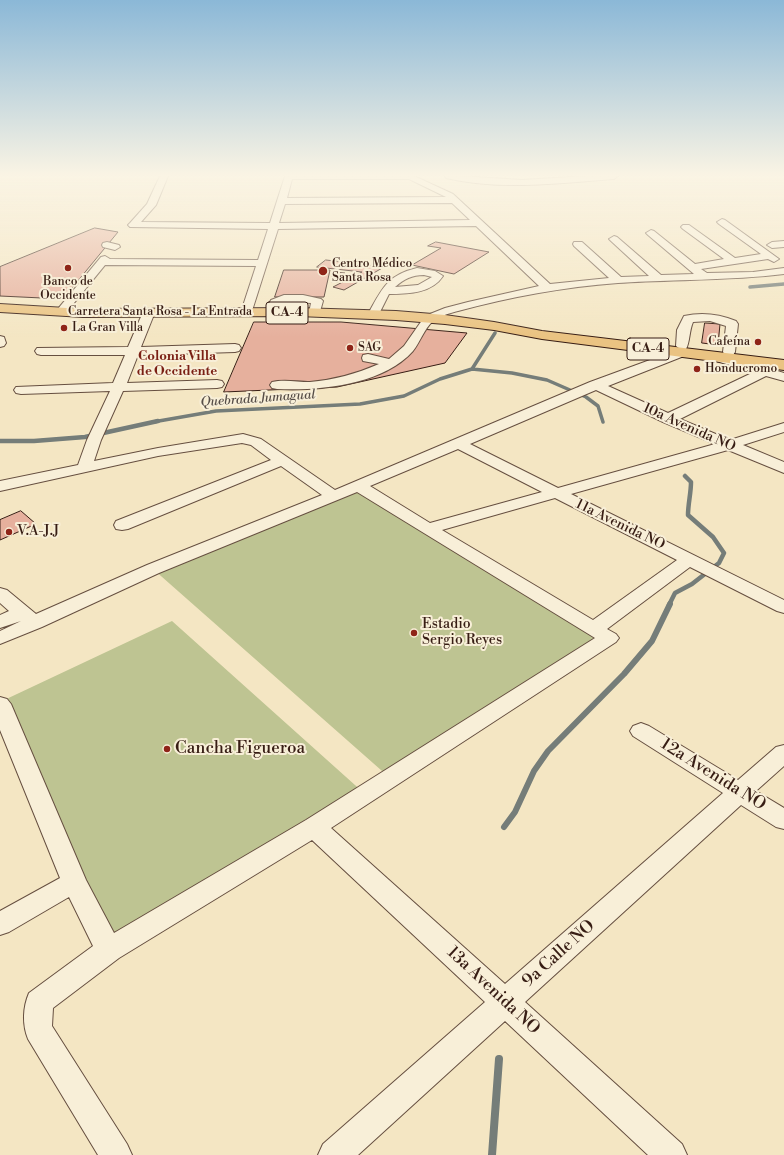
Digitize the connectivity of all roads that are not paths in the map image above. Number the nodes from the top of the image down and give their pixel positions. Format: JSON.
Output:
{"nodes":[{"id":1,"x":272,"y":230,"type":"edge"},
{"id":2,"x":485,"y":230,"type":"edge"},
{"id":3,"x":690,"y":230,"type":"edge"},
{"id":4,"x":733,"y":230,"type":"edge"},
{"id":5,"x":652,"y":232,"type":"dead end"},
{"id":6,"x":614,"y":239,"type":"dead end"},
{"id":7,"x":578,"y":244,"type":"dead end"},
{"id":8,"x":772,"y":244,"type":"dead end"},
{"id":9,"x":784,"y":244,"type":"edge"},
{"id":10,"x":770,"y":256,"type":"junction"},
{"id":11,"x":733,"y":261,"type":"junction"},
{"id":12,"x":262,"y":263,"type":"junction"},
{"id":13,"x":692,"y":267,"type":"junction"},
{"id":14,"x":784,"y":267,"type":"edge"},
{"id":15,"x":784,"y":271,"type":"edge"},
{"id":16,"x":703,"y":276,"type":"junction"},
{"id":17,"x":658,"y":278,"type":"junction"},
{"id":18,"x":618,"y":280,"type":"junction"},
{"id":19,"x":547,"y":288,"type":"junction"},
{"id":20,"x":386,"y":291,"type":"dead end"},
{"id":21,"x":0,"y":308,"type":"edge"},
{"id":22,"x":61,"y":312,"type":"junction"},
{"id":23,"x":149,"y":312,"type":"junction"},
{"id":24,"x":247,"y":312,"type":"junction"},
{"id":25,"x":374,"y":314,"type":"junction"},
{"id":26,"x":429,"y":318,"type":"junction"},
{"id":27,"x":506,"y":328,"type":"junction"},
{"id":28,"x":0,"y":340,"type":"edge"},
{"id":29,"x":0,"y":343,"type":"edge"},
{"id":30,"x":235,"y":348,"type":"dead end"},
{"id":31,"x":681,"y":349,"type":"junction"},
{"id":32,"x":41,"y":351,"type":"dead end"},
{"id":33,"x":133,"y":351,"type":"junction"},
{"id":34,"x":725,"y":355,"type":"junction"},
{"id":35,"x":368,"y":358,"type":"dead end"},
{"id":36,"x":784,"y":358,"type":"edge"},
{"id":37,"x":392,"y":363,"type":"junction"},
{"id":38,"x":784,"y":365,"type":"edge"},
{"id":39,"x":766,"y":371,"type":"junction"},
{"id":40,"x":784,"y":376,"type":"edge"},
{"id":41,"x":216,"y":384,"type":"dead end"},
{"id":42,"x":277,"y":385,"type":"dead end"},
{"id":43,"x":118,"y":387,"type":"junction"},
{"id":44,"x":21,"y":390,"type":"dead end"},
{"id":45,"x":583,"y":390,"type":"junction"},
{"id":46,"x":668,"y":419,"type":"junction"},
{"id":47,"x":784,"y":427,"type":"edge"},
{"id":48,"x":457,"y":443,"type":"junction"},
{"id":49,"x":728,"y":445,"type":"junction"},
{"id":50,"x":284,"y":460,"type":"junction"},
{"id":51,"x":84,"y":468,"type":"junction"},
{"id":52,"x":784,"y":468,"type":"edge"},
{"id":53,"x":357,"y":485,"type":"junction"},
{"id":54,"x":0,"y":486,"type":"edge"},
{"id":55,"x":555,"y":493,"type":"junction"},
{"id":56,"x":334,"y":496,"type":"junction"},
{"id":57,"x":122,"y":525,"type":"dead end"},
{"id":58,"x":428,"y":529,"type":"junction"},
{"id":59,"x":696,"y":562,"type":"junction"},
{"id":60,"x":0,"y":594,"type":"edge"},
{"id":61,"x":784,"y":607,"type":"edge"},
{"id":62,"x":29,"y":617,"type":"junction"},
{"id":63,"x":0,"y":622,"type":"edge"},
{"id":64,"x":594,"y":629,"type":"junction"},
{"id":65,"x":0,"y":638,"type":"edge"},
{"id":66,"x":0,"y":704,"type":"edge"},
{"id":67,"x":641,"y":731,"type":"dead end"},
{"id":68,"x":784,"y":753,"type":"edge"},
{"id":69,"x":740,"y":792,"type":"junction"},
{"id":70,"x":784,"y":820,"type":"edge"},
{"id":71,"x":314,"y":827,"type":"junction"},
{"id":72,"x":74,"y":882,"type":"junction"},
{"id":73,"x":0,"y":924,"type":"edge"},
{"id":74,"x":109,"y":950,"type":"junction"},
{"id":75,"x":506,"y":1002,"type":"junction"},
{"id":76,"x":116,"y":1155,"type":"edge"},
{"id":77,"x":334,"y":1155,"type":"edge"},
{"id":78,"x":671,"y":1155,"type":"edge"}],
"edges":[{"from":1,"to":12,"type":"street"},
{"from":2,"to":19,"type":"street"},
{"from":3,"to":11,"type":"street"},
{"from":4,"to":10,"type":"street"},
{"from":5,"to":13,"type":"street"},
{"from":6,"to":17,"type":"street"},
{"from":7,"to":18,"type":"street"},
{"from":8,"to":9,"type":"street"},
{"from":10,"to":11,"type":"street"},
{"from":10,"to":14,"type":"street"},
{"from":11,"to":13,"type":"street"},
{"from":12,"to":22,"type":"street"},
{"from":12,"to":24,"type":"street"},
{"from":13,"to":16,"type":"street"},
{"from":15,"to":16,"type":"street"},
{"from":16,"to":17,"type":"street"},
{"from":17,"to":18,"type":"street"},
{"from":18,"to":19,"type":"street"},
{"from":19,"to":26,"type":"street"},
{"from":20,"to":25,"type":"street"},
{"from":21,"to":22,"type":"main road","name":"Carretera Santa Rosa - La Entrada","number":"CA-4"},
{"from":22,"to":23,"type":"main road","name":"Carretera Santa Rosa - La Entrada","number":"CA-4"},
{"from":23,"to":24,"type":"main road","name":"Carretera Santa Rosa - La Entrada","number":"CA-4"},
{"from":23,"to":33,"type":"street"},
{"from":24,"to":25,"type":"main road","name":"Carretera Santa Rosa - La Entrada","number":"CA-4"},
{"from":25,"to":26,"type":"main road","name":"Carretera Santa Rosa - La Entrada","number":"CA-4"},
{"from":26,"to":27,"type":"main road","name":"Carretera Santa Rosa - La Entrada","number":"CA-4"},
{"from":26,"to":37,"type":"street"},
{"from":27,"to":31,"type":"main road","number":"CA-4"},
{"from":27,"to":31,"type":"main road","number":"CA-4"},
{"from":28,"to":29,"type":"street"},
{"from":30,"to":33,"type":"street"},
{"from":31,"to":34,"type":"main road","number":"CA-4"},
{"from":31,"to":34,"type":"street"},
{"from":31,"to":45,"type":"street"},
{"from":32,"to":33,"type":"street"},
{"from":33,"to":43,"type":"street"},
{"from":34,"to":36,"type":"main road","number":"CA-4"},
{"from":34,"to":38,"type":"main road","number":"CA-4"},
{"from":34,"to":39,"type":"street"},
{"from":35,"to":37,"type":"street"},
{"from":37,"to":42,"type":"street"},
{"from":39,"to":40,"type":"street"},
{"from":39,"to":46,"type":"street"},
{"from":41,"to":43,"type":"street"},
{"from":43,"to":44,"type":"street"},
{"from":43,"to":51,"type":"street"},
{"from":45,"to":46,"type":"street","name":"10a Avenida NO"},
{"from":45,"to":48,"type":"street"},
{"from":46,"to":49,"type":"street","name":"10a Avenida NO"},
{"from":47,"to":49,"type":"street"},
{"from":48,"to":53,"type":"street"},
{"from":48,"to":55,"type":"street","name":"11a Avenida NO"},
{"from":49,"to":52,"type":"street","name":"10a Avenida NO"},
{"from":49,"to":55,"type":"street"},
{"from":50,"to":51,"type":"street"},
{"from":50,"to":56,"type":"street"},
{"from":50,"to":57,"type":"street"},
{"from":51,"to":54,"type":"street"},
{"from":53,"to":56,"type":"street"},
{"from":53,"to":58,"type":"street"},
{"from":55,"to":58,"type":"street"},
{"from":55,"to":59,"type":"street","name":"11a Avenida NO"},
{"from":56,"to":62,"type":"street"},
{"from":58,"to":64,"type":"street"},
{"from":59,"to":61,"type":"street","name":"11a Avenida NO"},
{"from":59,"to":64,"type":"street"},
{"from":60,"to":62,"type":"street"},
{"from":62,"to":63,"type":"street"},
{"from":62,"to":65,"type":"street"},
{"from":64,"to":71,"type":"street"},
{"from":66,"to":72,"type":"street"},
{"from":67,"to":69,"type":"street","name":"12a Avenida NO"},
{"from":68,"to":69,"type":"street","name":"9a Calle NO"},
{"from":69,"to":70,"type":"street","name":"12a Avenida NO"},
{"from":69,"to":75,"type":"street","name":"9a Calle NO"},
{"from":71,"to":74,"type":"street"},
{"from":71,"to":75,"type":"street","name":"13a Avenida NO"},
{"from":72,"to":73,"type":"street"},
{"from":72,"to":74,"type":"street"},
{"from":74,"to":76,"type":"street"},
{"from":75,"to":77,"type":"street","name":"9a Calle NO"},
{"from":75,"to":78,"type":"street","name":"13a Avenida NO"}]}
